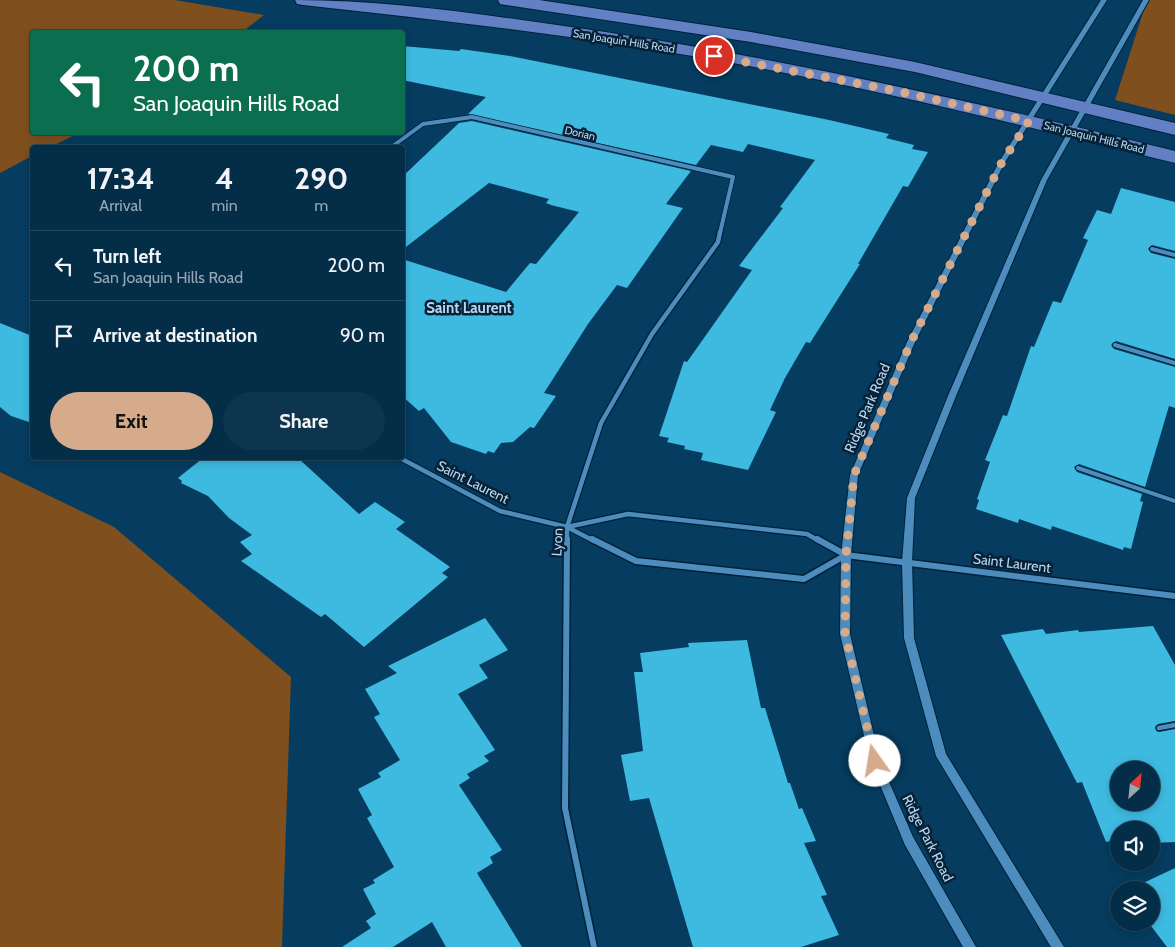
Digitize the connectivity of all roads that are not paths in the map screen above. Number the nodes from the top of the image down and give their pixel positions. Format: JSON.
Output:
{"nodes":[{"id":1,"x":303,"y":0,"type":"edge"},
{"id":2,"x":506,"y":0,"type":"edge"},
{"id":3,"x":1104,"y":0,"type":"edge"},
{"id":4,"x":1146,"y":0,"type":"edge"},
{"id":5,"x":1044,"y":98,"type":"junction"},
{"id":6,"x":1086,"y":108,"type":"junction"},
{"id":7,"x":1029,"y":121,"type":"junction"},
{"id":8,"x":1175,"y":129,"type":"edge"},
{"id":9,"x":1072,"y":131,"type":"junction"},
{"id":10,"x":394,"y":145,"type":"edge"},
{"id":11,"x":1175,"y":157,"type":"edge"},
{"id":12,"x":733,"y":177,"type":"joint"},
{"id":13,"x":1152,"y":249,"type":"dead end"},
{"id":14,"x":1175,"y":255,"type":"edge"},
{"id":15,"x":1115,"y":345,"type":"dead end"},
{"id":16,"x":1175,"y":363,"type":"edge"},
{"id":17,"x":404,"y":460,"type":"edge"},
{"id":18,"x":1078,"y":468,"type":"dead end"},
{"id":19,"x":1175,"y":501,"type":"edge"},
{"id":20,"x":567,"y":527,"type":"junction"},
{"id":21,"x":846,"y":555,"type":"junction"},
{"id":22,"x":907,"y":562,"type":"junction"},
{"id":23,"x":1175,"y":596,"type":"edge"},
{"id":24,"x":1175,"y":726,"type":"edge"},
{"id":25,"x":1160,"y":728,"type":"dead end"},
{"id":26,"x":594,"y":947,"type":"edge"},
{"id":27,"x":970,"y":947,"type":"edge"},
{"id":28,"x":1058,"y":947,"type":"edge"}],
"edges":[{"from":1,"to":7,"type":"main road","name":"San Joaquin Hills Road"},
{"from":2,"to":5,"type":"main road","name":"San Joaquin Hills Road"},
{"from":3,"to":5,"type":"street"},
{"from":4,"to":6,"type":"street"},
{"from":5,"to":6,"type":"main road","name":"San Joaquin Hills Road"},
{"from":5,"to":7,"type":"street","name":"Ridge Park Road"},
{"from":6,"to":8,"type":"main road","name":"San Joaquin Hills Road"},
{"from":6,"to":9,"type":"street"},
{"from":7,"to":9,"type":"main road","name":"San Joaquin Hills Road"},
{"from":7,"to":21,"type":"street","name":"Ridge Park Road"},
{"from":9,"to":11,"type":"main road","name":"San Joaquin Hills Road"},
{"from":9,"to":22,"type":"street"},
{"from":10,"to":12,"type":"street","name":"Dorian"},
{"from":12,"to":20,"type":"street","name":"Lyon"},
{"from":13,"to":14,"type":"lane"},
{"from":15,"to":16,"type":"lane"},
{"from":17,"to":20,"type":"street","name":"Saint Laurent"},
{"from":18,"to":19,"type":"lane"},
{"from":20,"to":21,"type":"street","name":"Saint Laurent"},
{"from":20,"to":21,"type":"street","name":"Saint Laurent"},
{"from":20,"to":26,"type":"street","name":"Lyon"},
{"from":21,"to":22,"type":"street","name":"Saint Laurent"},
{"from":21,"to":27,"type":"street","name":"Ridge Park Road"},
{"from":22,"to":23,"type":"street","name":"Saint Laurent"},
{"from":22,"to":28,"type":"street"},
{"from":24,"to":25,"type":"lane"}]}
